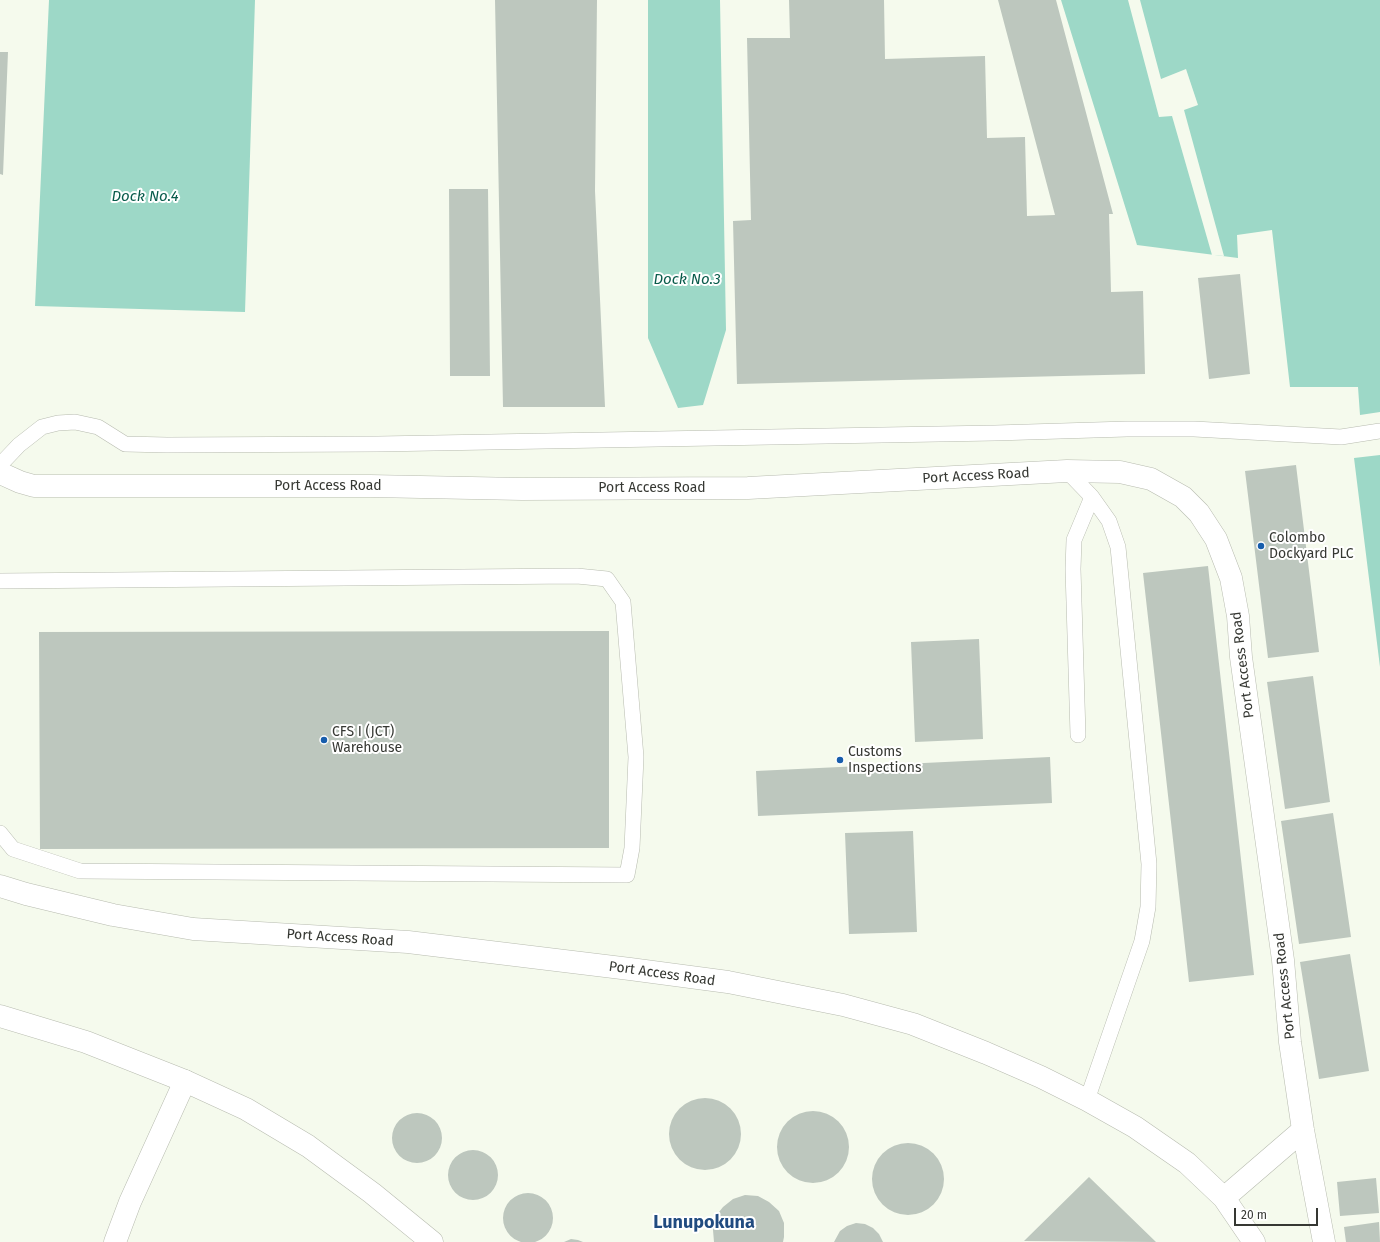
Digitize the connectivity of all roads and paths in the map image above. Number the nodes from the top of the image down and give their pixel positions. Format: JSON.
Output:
{"nodes":[{"id":1,"x":1380,"y":432,"type":"edge"},
{"id":2,"x":0,"y":465,"type":"edge"},
{"id":3,"x":1067,"y":471,"type":"junction"},
{"id":4,"x":0,"y":473,"type":"edge"},
{"id":5,"x":1092,"y":497,"type":"junction"},
{"id":6,"x":0,"y":581,"type":"edge"},
{"id":7,"x":1078,"y":735,"type":"dead end"},
{"id":8,"x":0,"y":833,"type":"edge"},
{"id":9,"x":0,"y":886,"type":"edge"},
{"id":10,"x":0,"y":1016,"type":"edge"},
{"id":11,"x":185,"y":1081,"type":"junction"},
{"id":12,"x":1087,"y":1100,"type":"junction"},
{"id":13,"x":1303,"y":1130,"type":"junction"},
{"id":14,"x":1224,"y":1198,"type":"junction"},
{"id":15,"x":115,"y":1242,"type":"edge"},
{"id":16,"x":432,"y":1242,"type":"edge"},
{"id":17,"x":1254,"y":1242,"type":"edge"},
{"id":18,"x":1324,"y":1242,"type":"edge"}],
"edges":[{"from":1,"to":2,"type":"lane"},
{"from":3,"to":4,"type":"main road","name":"Port Access Road"},
{"from":3,"to":5,"type":"lane"},
{"from":3,"to":13,"type":"main road","name":"Port Access Road"},
{"from":5,"to":7,"type":"lane"},
{"from":5,"to":12,"type":"lane"},
{"from":6,"to":8,"type":"lane"},
{"from":9,"to":12,"type":"main road","name":"Port Access Road"},
{"from":10,"to":11,"type":"main road"},
{"from":11,"to":15,"type":"main road"},
{"from":11,"to":16,"type":"main road"},
{"from":12,"to":14,"type":"main road","name":"Port Access Road"},
{"from":13,"to":14,"type":"main road"},
{"from":13,"to":18,"type":"main road","name":"Port Access Road"},
{"from":14,"to":17,"type":"main road","name":"Port Access Road"}]}
